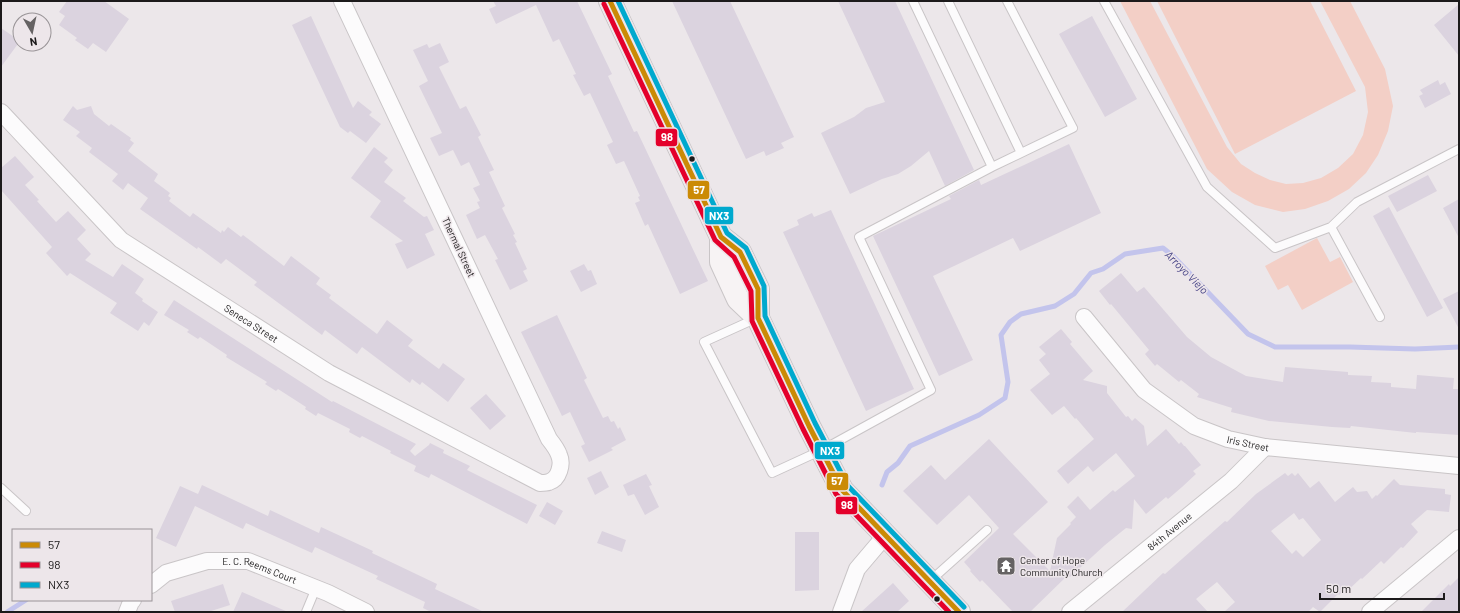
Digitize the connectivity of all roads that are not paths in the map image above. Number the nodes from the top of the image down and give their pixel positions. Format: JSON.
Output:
{"nodes":[{"id":1,"x":342,"y":1,"type":"edge"},
{"id":2,"x":610,"y":1,"type":"edge"},
{"id":3,"x":913,"y":1,"type":"edge"},
{"id":4,"x":948,"y":1,"type":"edge"},
{"id":5,"x":1007,"y":1,"type":"edge"},
{"id":6,"x":1104,"y":1,"type":"edge"},
{"id":7,"x":1,"y":112,"type":"edge"},
{"id":8,"x":1459,"y":149,"type":"edge"},
{"id":9,"x":1021,"y":153,"type":"junction"},
{"id":10,"x":992,"y":167,"type":"junction"},
{"id":11,"x":1331,"y":227,"type":"junction"},
{"id":12,"x":1084,"y":317,"type":"dead end"},
{"id":13,"x":1380,"y":317,"type":"dead end"},
{"id":14,"x":758,"y":318,"type":"junction"},
{"id":15,"x":1265,"y":447,"type":"junction"},
{"id":16,"x":822,"y":450,"type":"junction"},
{"id":17,"x":1459,"y":466,"type":"edge"},
{"id":18,"x":540,"y":484,"type":"joint"},
{"id":19,"x":1,"y":488,"type":"edge"},
{"id":20,"x":26,"y":511,"type":"dead end"},
{"id":21,"x":986,"y":530,"type":"dead end"},
{"id":22,"x":885,"y":536,"type":"junction"},
{"id":23,"x":1459,"y":538,"type":"edge"},
{"id":24,"x":930,"y":582,"type":"junction"},
{"id":25,"x":152,"y":585,"type":"edge"},
{"id":26,"x":316,"y":588,"type":"junction"},
{"id":27,"x":132,"y":601,"type":"edge"},
{"id":28,"x":127,"y":612,"type":"edge"},
{"id":29,"x":306,"y":612,"type":"edge"},
{"id":30,"x":366,"y":612,"type":"edge"},
{"id":31,"x":841,"y":612,"type":"edge"},
{"id":32,"x":959,"y":612,"type":"edge"},
{"id":33,"x":1070,"y":612,"type":"edge"},
{"id":34,"x":1370,"y":612,"type":"edge"}],
"edges":[{"from":1,"to":18,"type":"street","name":"Thermal Street"},
{"from":2,"to":14,"type":"main road"},
{"from":3,"to":10,"type":"lane"},
{"from":4,"to":9,"type":"lane"},
{"from":5,"to":9,"type":"lane"},
{"from":6,"to":11,"type":"lane"},
{"from":7,"to":18,"type":"street","name":"Seneca Street"},
{"from":8,"to":11,"type":"lane"},
{"from":9,"to":10,"type":"lane"},
{"from":10,"to":16,"type":"lane"},
{"from":11,"to":13,"type":"lane"},
{"from":12,"to":15,"type":"street","name":"Iris Street"},
{"from":14,"to":16,"type":"main road"},
{"from":14,"to":16,"type":"lane"},
{"from":15,"to":17,"type":"street","name":"Iris Street"},
{"from":15,"to":33,"type":"street","name":"84th Avenue"},
{"from":16,"to":22,"type":"main road"},
{"from":19,"to":20,"type":"lane"},
{"from":21,"to":24,"type":"lane"},
{"from":22,"to":24,"type":"main road"},
{"from":22,"to":31,"type":"street"},
{"from":23,"to":34,"type":"street"},
{"from":24,"to":32,"type":"main road"},
{"from":25,"to":26,"type":"street","name":"E. C. Reems Court"},
{"from":26,"to":29,"type":"lane"},
{"from":26,"to":30,"type":"street","name":"E. C. Reems Court"},
{"from":27,"to":28,"type":"street"}]}
